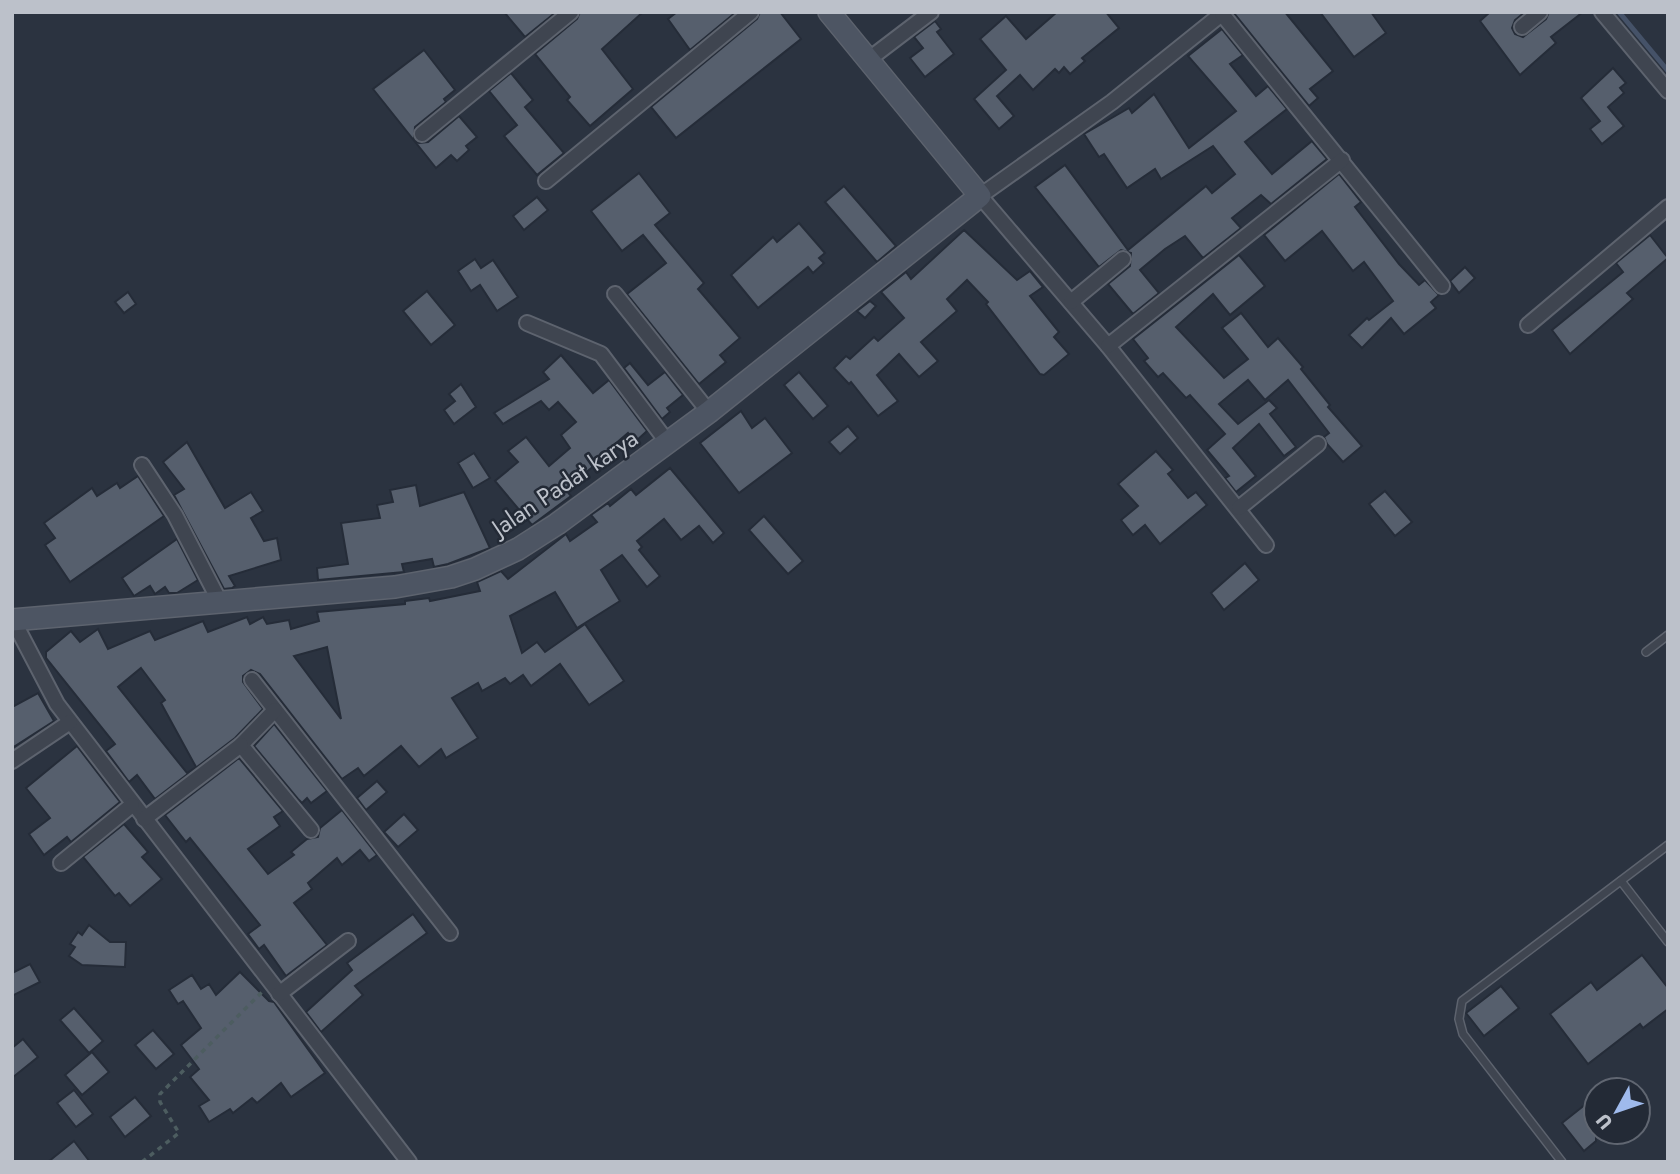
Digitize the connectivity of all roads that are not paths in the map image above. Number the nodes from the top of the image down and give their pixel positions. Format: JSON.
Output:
{"nodes":[{"id":1,"x":571,"y":12,"type":"edge"},
{"id":2,"x":751,"y":12,"type":"edge"},
{"id":3,"x":829,"y":12,"type":"edge"},
{"id":4,"x":931,"y":12,"type":"edge"},
{"id":5,"x":1540,"y":12,"type":"edge"},
{"id":6,"x":1602,"y":12,"type":"edge"},
{"id":7,"x":1223,"y":13,"type":"edge"},
{"id":8,"x":1522,"y":27,"type":"dead end"},
{"id":9,"x":868,"y":60,"type":"junction"},
{"id":10,"x":1668,"y":91,"type":"edge"},
{"id":11,"x":422,"y":134,"type":"dead end"},
{"id":12,"x":1342,"y":160,"type":"junction"},
{"id":13,"x":547,"y":181,"type":"dead end"},
{"id":14,"x":980,"y":196,"type":"junction"},
{"id":15,"x":1668,"y":207,"type":"edge"},
{"id":16,"x":1123,"y":259,"type":"dead end"},
{"id":17,"x":1442,"y":286,"type":"dead end"},
{"id":18,"x":615,"y":294,"type":"dead end"},
{"id":19,"x":1071,"y":302,"type":"junction"},
{"id":20,"x":527,"y":323,"type":"dead end"},
{"id":21,"x":1528,"y":325,"type":"dead end"},
{"id":22,"x":1108,"y":346,"type":"junction"},
{"id":23,"x":709,"y":412,"type":"junction"},
{"id":24,"x":668,"y":443,"type":"junction"},
{"id":25,"x":1318,"y":444,"type":"dead end"},
{"id":26,"x":142,"y":465,"type":"dead end"},
{"id":27,"x":1239,"y":509,"type":"junction"},
{"id":28,"x":1266,"y":545,"type":"dead end"},
{"id":29,"x":221,"y":604,"type":"junction"},
{"id":30,"x":13,"y":620,"type":"edge"},
{"id":31,"x":1668,"y":635,"type":"edge"},
{"id":32,"x":1646,"y":652,"type":"dead end"},
{"id":33,"x":252,"y":680,"type":"dead end"},
{"id":34,"x":275,"y":710,"type":"junction"},
{"id":35,"x":70,"y":722,"type":"junction"},
{"id":36,"x":241,"y":745,"type":"junction"},
{"id":37,"x":12,"y":761,"type":"edge"},
{"id":38,"x":132,"y":804,"type":"junction"},
{"id":39,"x":144,"y":819,"type":"junction"},
{"id":40,"x":312,"y":830,"type":"dead end"},
{"id":41,"x":1668,"y":845,"type":"edge"},
{"id":42,"x":61,"y":863,"type":"dead end"},
{"id":43,"x":1621,"y":881,"type":"junction"},
{"id":44,"x":450,"y":933,"type":"dead end"},
{"id":45,"x":348,"y":942,"type":"dead end"},
{"id":46,"x":1668,"y":942,"type":"edge"},
{"id":47,"x":275,"y":989,"type":"junction"},
{"id":48,"x":409,"y":1162,"type":"edge"},
{"id":49,"x":1562,"y":1162,"type":"edge"}],
"edges":[{"from":1,"to":11,"type":"street"},
{"from":2,"to":13,"type":"street"},
{"from":3,"to":9,"type":"main road"},
{"from":4,"to":9,"type":"street"},
{"from":5,"to":8,"type":"street"},
{"from":6,"to":10,"type":"street"},
{"from":7,"to":12,"type":"street"},
{"from":7,"to":14,"type":"street"},
{"from":9,"to":14,"type":"main road"},
{"from":12,"to":17,"type":"street"},
{"from":12,"to":22,"type":"street"},
{"from":14,"to":19,"type":"street"},
{"from":14,"to":23,"type":"main road","name":"Jalan Padat karya"},
{"from":15,"to":21,"type":"street"},
{"from":16,"to":19,"type":"street"},
{"from":18,"to":23,"type":"street"},
{"from":19,"to":22,"type":"street"},
{"from":20,"to":24,"type":"street"},
{"from":22,"to":27,"type":"street"},
{"from":23,"to":24,"type":"main road","name":"Jalan Padat karya"},
{"from":24,"to":29,"type":"main road","name":"Jalan Padat karya"},
{"from":25,"to":27,"type":"street"},
{"from":26,"to":29,"type":"street"},
{"from":27,"to":28,"type":"street"},
{"from":29,"to":30,"type":"main road","name":"Jalan Padat karya"},
{"from":30,"to":35,"type":"street"},
{"from":31,"to":32,"type":"lane"},
{"from":33,"to":34,"type":"street"},
{"from":34,"to":36,"type":"street"},
{"from":34,"to":44,"type":"street"},
{"from":35,"to":37,"type":"street"},
{"from":35,"to":38,"type":"street"},
{"from":36,"to":39,"type":"street"},
{"from":36,"to":40,"type":"street"},
{"from":38,"to":39,"type":"street"},
{"from":38,"to":42,"type":"street"},
{"from":39,"to":47,"type":"street"},
{"from":41,"to":43,"type":"lane"},
{"from":43,"to":46,"type":"lane"},
{"from":43,"to":49,"type":"lane"},
{"from":45,"to":47,"type":"street"},
{"from":47,"to":48,"type":"street"}]}
